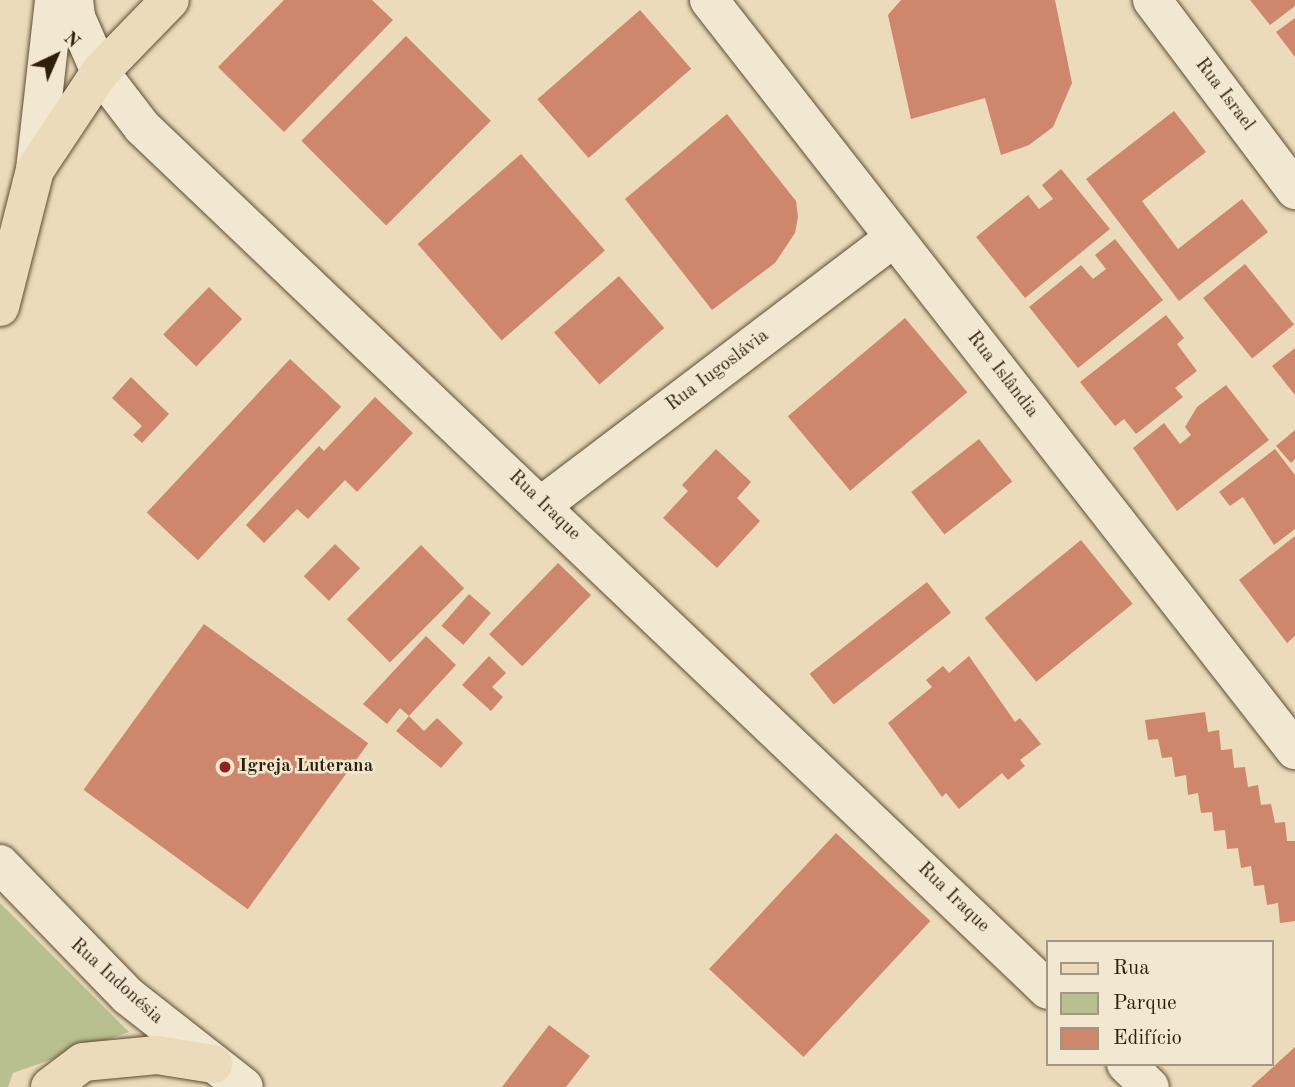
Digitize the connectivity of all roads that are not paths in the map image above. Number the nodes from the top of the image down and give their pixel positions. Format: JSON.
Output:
{"nodes":[{"id":1,"x":54,"y":0,"type":"edge"},
{"id":2,"x":74,"y":0,"type":"edge"},
{"id":3,"x":170,"y":0,"type":"edge"},
{"id":4,"x":709,"y":0,"type":"edge"},
{"id":5,"x":1152,"y":0,"type":"edge"},
{"id":6,"x":100,"y":72,"type":"junction"},
{"id":7,"x":35,"y":170,"type":"junction"},
{"id":8,"x":1295,"y":190,"type":"edge"},
{"id":9,"x":894,"y":238,"type":"junction"},
{"id":10,"x":0,"y":307,"type":"edge"},
{"id":11,"x":542,"y":505,"type":"junction"},
{"id":12,"x":1295,"y":750,"type":"edge"},
{"id":13,"x":0,"y":864,"type":"edge"},
{"id":14,"x":1046,"y":987,"type":"edge"},
{"id":15,"x":213,"y":1065,"type":"junction"},
{"id":16,"x":1128,"y":1066,"type":"edge"},
{"id":17,"x":50,"y":1087,"type":"edge"},
{"id":18,"x":244,"y":1087,"type":"edge"},
{"id":19,"x":1150,"y":1087,"type":"edge"}],
"edges":[{"from":1,"to":7,"type":"street"},
{"from":2,"to":6,"type":"street","name":"Rua Iraque"},
{"from":3,"to":6,"type":"main road"},
{"from":4,"to":9,"type":"street","name":"Rua Islândia"},
{"from":5,"to":8,"type":"street","name":"Rua Israel"},
{"from":6,"to":7,"type":"main road"},
{"from":6,"to":11,"type":"street","name":"Rua Iraque"},
{"from":7,"to":10,"type":"main road"},
{"from":9,"to":11,"type":"street","name":"Rua Iugoslávia"},
{"from":9,"to":12,"type":"street","name":"Rua Islândia"},
{"from":11,"to":14,"type":"street","name":"Rua Iraque"},
{"from":13,"to":15,"type":"street","name":"Rua Indonésia"},
{"from":15,"to":17,"type":"main road"},
{"from":15,"to":18,"type":"street","name":"Rua Indonésia"},
{"from":16,"to":19,"type":"street"}]}
